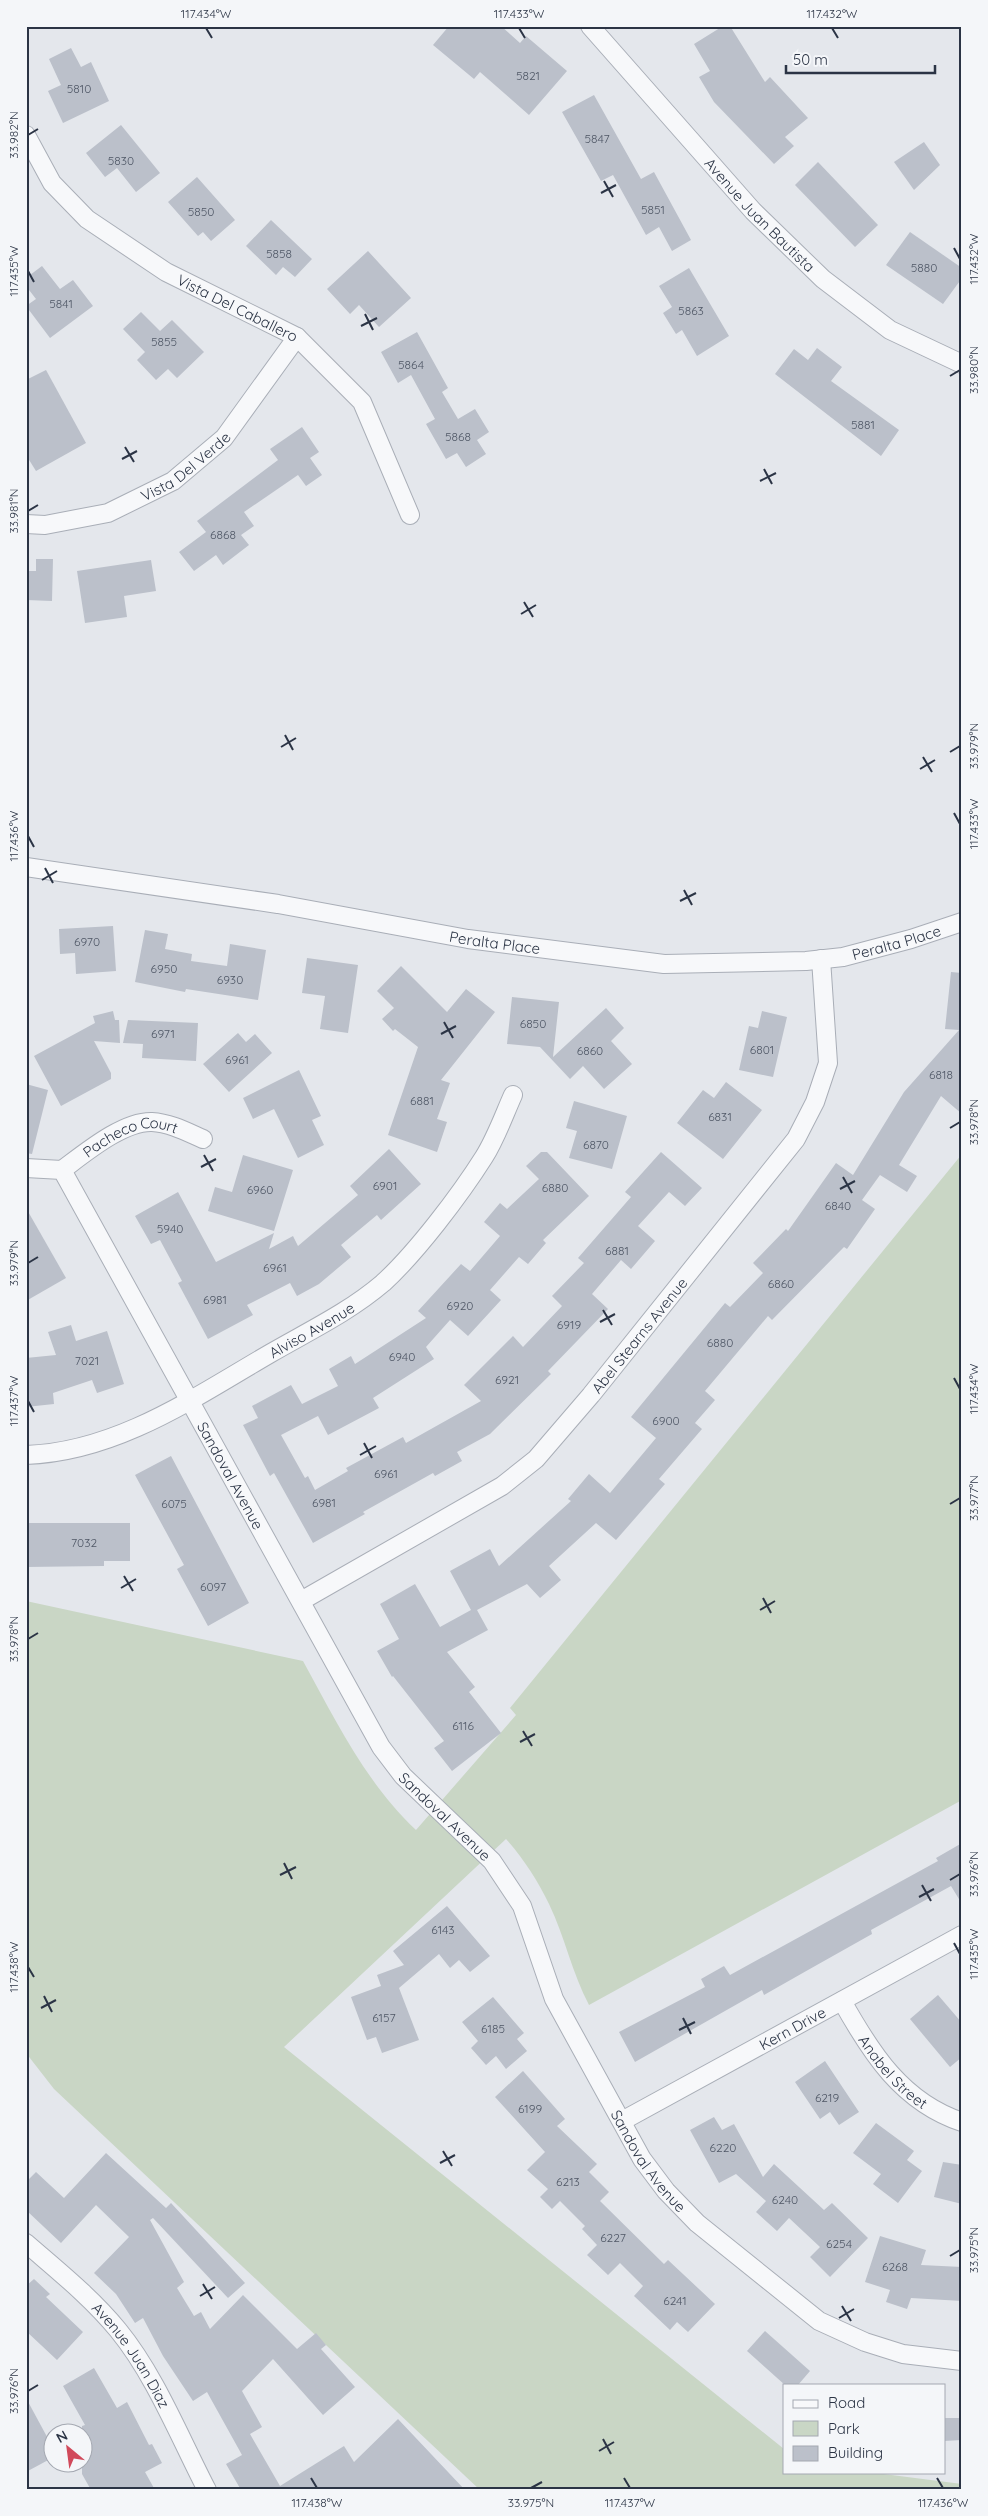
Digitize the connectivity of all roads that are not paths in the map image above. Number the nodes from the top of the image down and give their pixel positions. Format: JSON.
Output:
{"nodes":[{"id":1,"x":590,"y":26,"type":"edge"},
{"id":2,"x":26,"y":135,"type":"edge"},
{"id":3,"x":297,"y":337,"type":"junction"},
{"id":4,"x":962,"y":364,"type":"edge"},
{"id":5,"x":410,"y":514,"type":"dead end"},
{"id":6,"x":26,"y":524,"type":"edge"},
{"id":7,"x":26,"y":867,"type":"edge"},
{"id":8,"x":962,"y":922,"type":"edge"},
{"id":9,"x":821,"y":959,"type":"junction"},
{"id":10,"x":514,"y":1095,"type":"dead end"},
{"id":11,"x":203,"y":1139,"type":"dead end"},
{"id":12,"x":26,"y":1168,"type":"edge"},
{"id":13,"x":62,"y":1170,"type":"junction"},
{"id":14,"x":189,"y":1399,"type":"junction"},
{"id":15,"x":26,"y":1455,"type":"edge"},
{"id":16,"x":300,"y":1601,"type":"junction"},
{"id":17,"x":962,"y":1935,"type":"edge"},
{"id":18,"x":842,"y":2001,"type":"junction"},
{"id":19,"x":622,"y":2122,"type":"junction"},
{"id":20,"x":962,"y":2122,"type":"edge"},
{"id":21,"x":26,"y":2243,"type":"edge"},
{"id":22,"x":962,"y":2361,"type":"edge"},
{"id":23,"x":207,"y":2490,"type":"edge"}],
"edges":[{"from":1,"to":4,"type":"street","name":"Avenue Juan Bautista"},
{"from":2,"to":3,"type":"street","name":"Vista Del Caballero"},
{"from":3,"to":5,"type":"street","name":"Vista Del Caballero"},
{"from":3,"to":6,"type":"street","name":"Vista Del Verde"},
{"from":7,"to":9,"type":"street","name":"Peralta Place"},
{"from":8,"to":9,"type":"street","name":"Peralta Place"},
{"from":9,"to":16,"type":"street","name":"Abel Stearns Avenue"},
{"from":10,"to":14,"type":"street","name":"Alviso Avenue"},
{"from":11,"to":13,"type":"street","name":"Pacheco Court"},
{"from":12,"to":13,"type":"street"},
{"from":13,"to":14,"type":"street","name":"Sandoval Avenue"},
{"from":14,"to":15,"type":"street","name":"Alviso Avenue"},
{"from":14,"to":16,"type":"street","name":"Sandoval Avenue"},
{"from":16,"to":19,"type":"street","name":"Sandoval Avenue"},
{"from":17,"to":18,"type":"street","name":"Kern Drive"},
{"from":18,"to":19,"type":"street","name":"Kern Drive"},
{"from":18,"to":20,"type":"street","name":"Anabel Street"},
{"from":19,"to":22,"type":"street","name":"Sandoval Avenue"},
{"from":21,"to":23,"type":"street","name":"Avenue Juan Diaz"}]}
